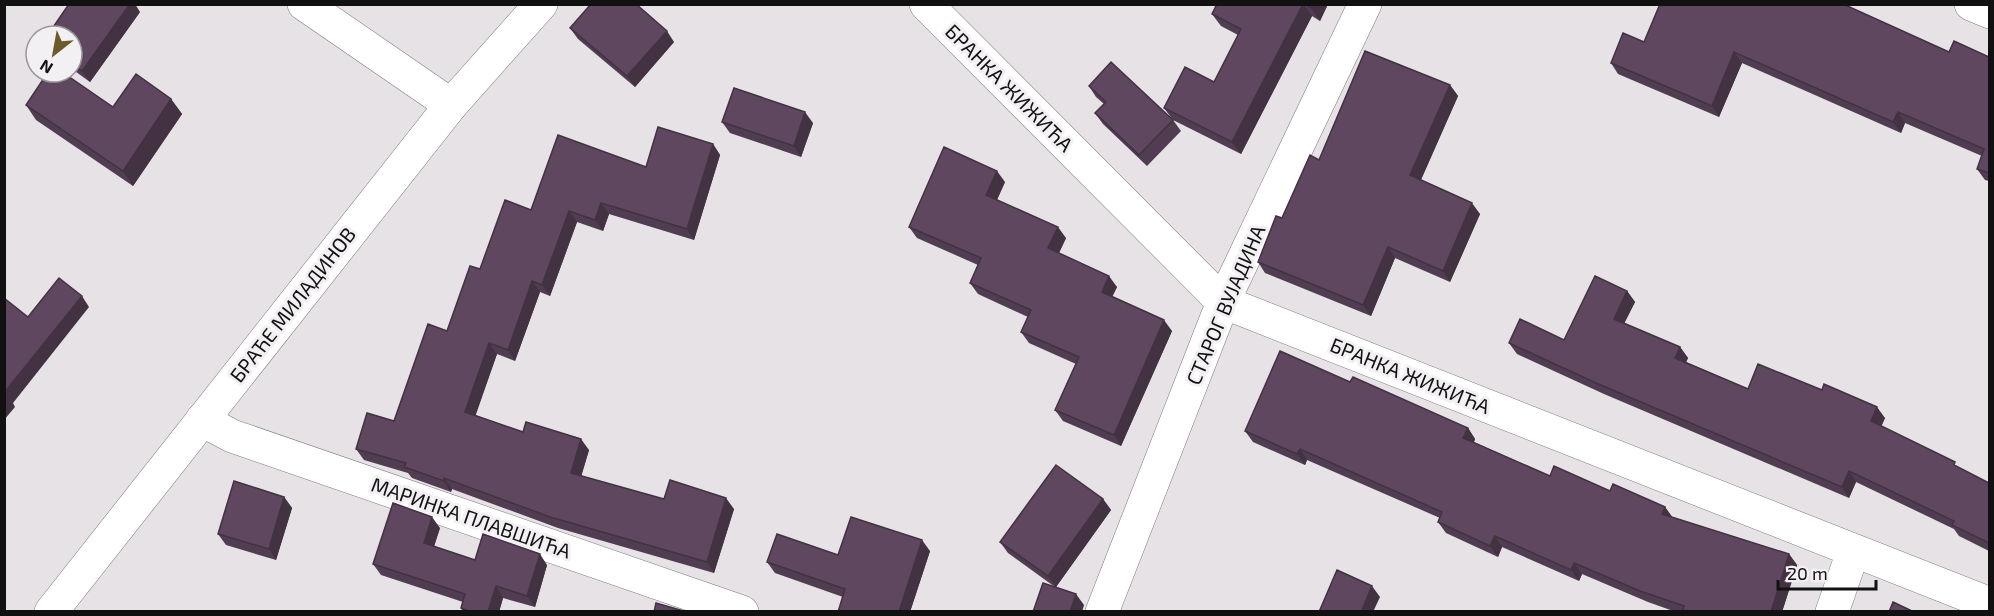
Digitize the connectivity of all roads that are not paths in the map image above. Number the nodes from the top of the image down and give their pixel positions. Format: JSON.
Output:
{"nodes":[{"id":1,"x":304,"y":4,"type":"edge"},
{"id":2,"x":541,"y":4,"type":"edge"},
{"id":3,"x":926,"y":4,"type":"edge"},
{"id":4,"x":1365,"y":4,"type":"edge"},
{"id":5,"x":1971,"y":4,"type":"edge"},
{"id":6,"x":1989,"y":12,"type":"edge"},
{"id":7,"x":451,"y":105,"type":"junction"},
{"id":8,"x":1223,"y":302,"type":"junction"},
{"id":9,"x":202,"y":420,"type":"junction"},
{"id":10,"x":1853,"y":552,"type":"junction"},
{"id":11,"x":1989,"y":604,"type":"edge"},
{"id":12,"x":51,"y":612,"type":"edge"},
{"id":13,"x":742,"y":612,"type":"edge"},
{"id":14,"x":1102,"y":612,"type":"edge"},
{"id":15,"x":1832,"y":612,"type":"edge"}],
"edges":[{"from":1,"to":7,"type":"street"},
{"from":2,"to":7,"type":"street","name":"БРАЋЕ МИЛАДИНОВ"},
{"from":3,"to":8,"type":"street","name":"БРАНКА ЖИЖИЋА"},
{"from":4,"to":8,"type":"street","name":"СТАРОГ ВУЈАДИНА"},
{"from":5,"to":6,"type":"street"},
{"from":7,"to":9,"type":"street","name":"БРАЋЕ МИЛАДИНОВ"},
{"from":8,"to":10,"type":"street","name":"БРАНКА ЖИЖИЋА"},
{"from":8,"to":14,"type":"street","name":"СТАРОГ ВУЈАДИНА"},
{"from":9,"to":12,"type":"street","name":"БРАЋЕ МИЛАДИНОВ"},
{"from":9,"to":13,"type":"street","name":"МАРИНКА ПЛАВШИЋА"},
{"from":10,"to":11,"type":"street","name":"БРАНКА ЖИЖИЋА"},
{"from":10,"to":15,"type":"street"}]}
